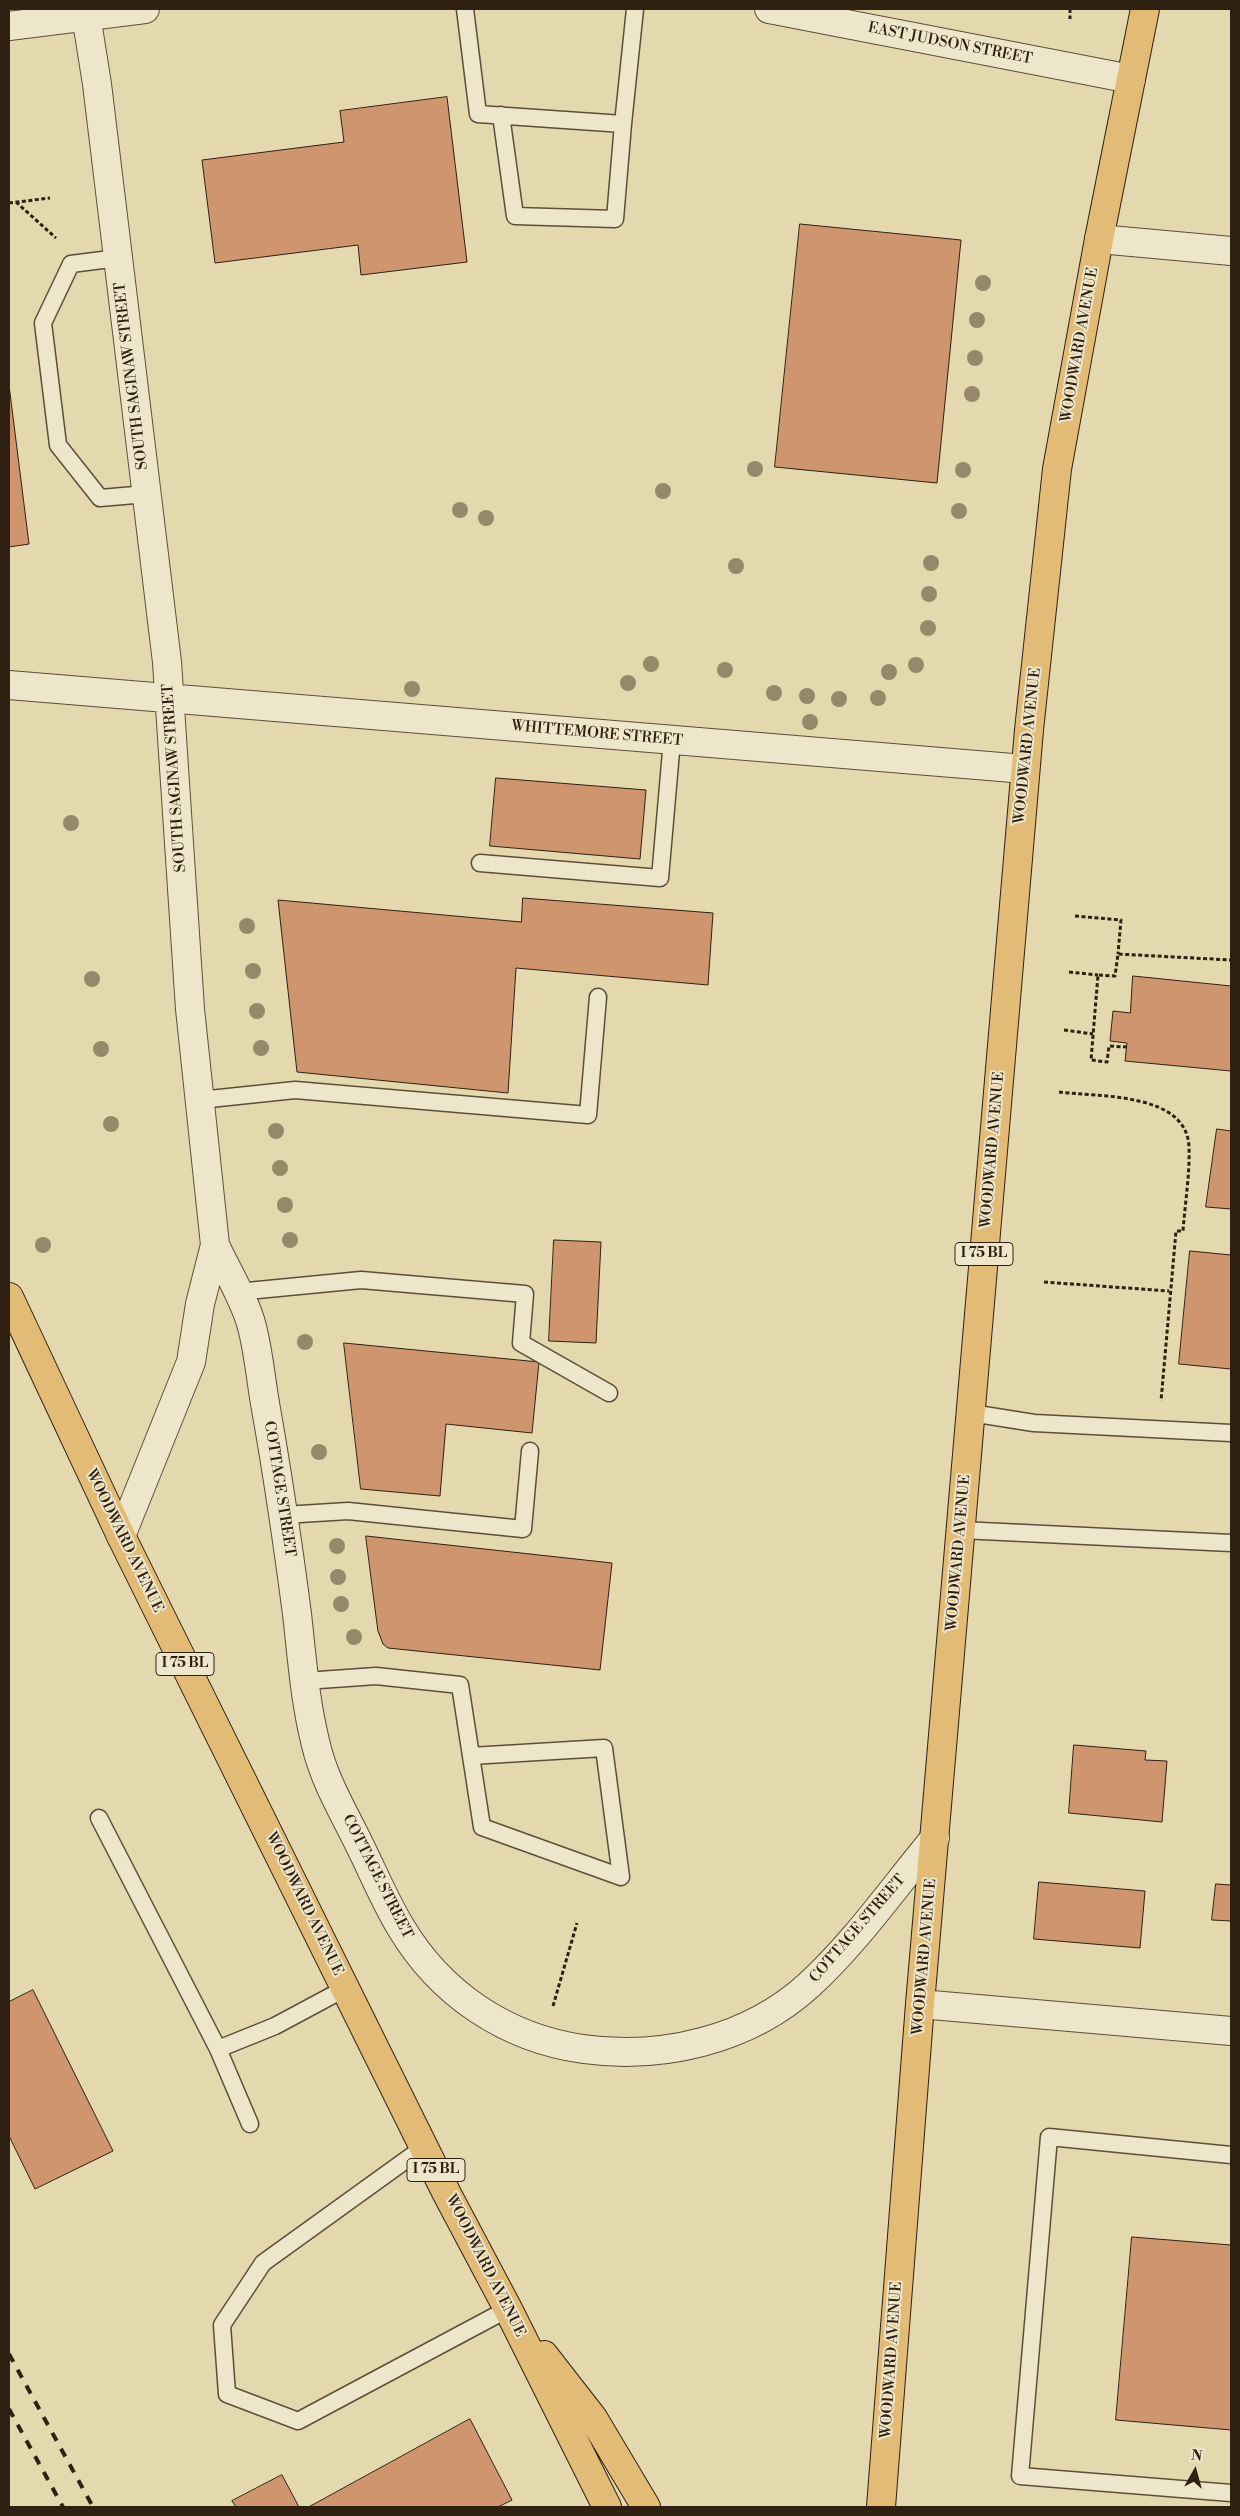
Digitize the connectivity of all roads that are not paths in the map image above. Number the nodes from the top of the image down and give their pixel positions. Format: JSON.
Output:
{"nodes":[{"id":1,"x":146,"y":9,"type":"edge"},
{"id":2,"x":465,"y":9,"type":"edge"},
{"id":3,"x":635,"y":9,"type":"edge"},
{"id":4,"x":769,"y":9,"type":"edge"},
{"id":5,"x":1145,"y":9,"type":"edge"},
{"id":6,"x":85,"y":12,"type":"edge"},
{"id":7,"x":9,"y":26,"type":"edge"},
{"id":8,"x":1131,"y":79,"type":"junction"},
{"id":9,"x":501,"y":116,"type":"junction"},
{"id":10,"x":623,"y":124,"type":"junction"},
{"id":11,"x":1099,"y":239,"type":"junction"},
{"id":12,"x":1231,"y":251,"type":"edge"},
{"id":13,"x":118,"y":258,"type":"junction"},
{"id":14,"x":147,"y":494,"type":"junction"},
{"id":15,"x":9,"y":685,"type":"edge"},
{"id":16,"x":170,"y":699,"type":"junction"},
{"id":17,"x":672,"y":740,"type":"junction"},
{"id":18,"x":1025,"y":770,"type":"junction"},
{"id":19,"x":480,"y":863,"type":"dead end"},
{"id":20,"x":598,"y":997,"type":"dead end"},
{"id":21,"x":200,"y":1100,"type":"junction"},
{"id":22,"x":215,"y":1245,"type":"junction"},
{"id":23,"x":236,"y":1292,"type":"junction"},
{"id":24,"x":9,"y":1297,"type":"edge"},
{"id":25,"x":609,"y":1393,"type":"dead end"},
{"id":26,"x":971,"y":1413,"type":"junction"},
{"id":27,"x":1231,"y":1433,"type":"edge"},
{"id":28,"x":530,"y":1451,"type":"dead end"},
{"id":29,"x":284,"y":1515,"type":"junction"},
{"id":30,"x":961,"y":1530,"type":"junction"},
{"id":31,"x":121,"y":1536,"type":"junction"},
{"id":32,"x":1231,"y":1543,"type":"edge"},
{"id":33,"x":305,"y":1681,"type":"junction"},
{"id":34,"x":471,"y":1756,"type":"junction"},
{"id":35,"x":99,"y":1818,"type":"dead end"},
{"id":36,"x":935,"y":1838,"type":"junction"},
{"id":37,"x":346,"y":1988,"type":"junction"},
{"id":38,"x":920,"y":2004,"type":"junction"},
{"id":39,"x":1231,"y":2031,"type":"edge"},
{"id":40,"x":218,"y":2049,"type":"junction"},
{"id":41,"x":250,"y":2124,"type":"dead end"},
{"id":42,"x":424,"y":2147,"type":"junction"},
{"id":43,"x":1231,"y":2155,"type":"edge"},
{"id":44,"x":508,"y":2309,"type":"junction"},
{"id":45,"x":1231,"y":2493,"type":"edge"},
{"id":46,"x":607,"y":2507,"type":"edge"},
{"id":47,"x":646,"y":2507,"type":"edge"},
{"id":48,"x":881,"y":2507,"type":"edge"}],
"edges":[{"from":1,"to":6,"type":"street"},
{"from":2,"to":9,"type":"lane"},
{"from":3,"to":10,"type":"lane"},
{"from":4,"to":8,"type":"street","name":"EAST JUDSON STREET"},
{"from":5,"to":8,"type":"main road","name":"WOODWARD AVENUE","number":"I 75 BL"},
{"from":6,"to":7,"type":"street"},
{"from":6,"to":13,"type":"street","name":"SOUTH SAGINAW STREET"},
{"from":8,"to":11,"type":"main road","name":"WOODWARD AVENUE","number":"I 75 BL"},
{"from":9,"to":10,"type":"lane"},
{"from":9,"to":10,"type":"lane"},
{"from":11,"to":12,"type":"street"},
{"from":11,"to":18,"type":"main road","name":"WOODWARD AVENUE","number":"I 75 BL"},
{"from":13,"to":14,"type":"street","name":"SOUTH SAGINAW STREET"},
{"from":13,"to":14,"type":"lane"},
{"from":14,"to":16,"type":"street","name":"SOUTH SAGINAW STREET"},
{"from":15,"to":16,"type":"street","name":"WHITTEMORE STREET"},
{"from":16,"to":17,"type":"street","name":"WHITTEMORE STREET"},
{"from":16,"to":21,"type":"street","name":"SOUTH SAGINAW STREET"},
{"from":17,"to":18,"type":"street","name":"WHITTEMORE STREET"},
{"from":17,"to":19,"type":"lane"},
{"from":18,"to":26,"type":"main road","name":"WOODWARD AVENUE","number":"I 75 BL"},
{"from":20,"to":21,"type":"lane"},
{"from":21,"to":22,"type":"street","name":"SOUTH SAGINAW STREET"},
{"from":22,"to":23,"type":"street","name":"COTTAGE STREET"},
{"from":22,"to":31,"type":"street","name":"SOUTH SAGINAW STREET"},
{"from":23,"to":25,"type":"lane"},
{"from":23,"to":29,"type":"street","name":"COTTAGE STREET"},
{"from":24,"to":31,"type":"main road","name":"WOODWARD AVENUE","number":"I 75 BL"},
{"from":26,"to":27,"type":"lane"},
{"from":26,"to":30,"type":"main road","name":"WOODWARD AVENUE","number":"I 75 BL"},
{"from":28,"to":29,"type":"lane"},
{"from":29,"to":33,"type":"street","name":"COTTAGE STREET"},
{"from":30,"to":32,"type":"lane"},
{"from":30,"to":36,"type":"main road","name":"WOODWARD AVENUE","number":"I 75 BL"},
{"from":31,"to":37,"type":"main road","name":"WOODWARD AVENUE","number":"I 75 BL"},
{"from":33,"to":34,"type":"lane"},
{"from":33,"to":36,"type":"street","name":"COTTAGE STREET"},
{"from":34,"to":34,"type":"lane"},
{"from":35,"to":40,"type":"lane"},
{"from":36,"to":38,"type":"main road","name":"WOODWARD AVENUE","number":"I 75 BL"},
{"from":37,"to":40,"type":"lane"},
{"from":37,"to":42,"type":"main road","name":"WOODWARD AVENUE","number":"I 75 BL"},
{"from":38,"to":39,"type":"street"},
{"from":38,"to":48,"type":"main road","name":"WOODWARD AVENUE","number":"I 75 BL"},
{"from":40,"to":41,"type":"lane"},
{"from":42,"to":44,"type":"main road","name":"WOODWARD AVENUE","number":"I 75 BL"},
{"from":42,"to":44,"type":"lane"},
{"from":43,"to":45,"type":"lane"},
{"from":44,"to":46,"type":"main road","name":"WOODWARD AVENUE","number":"I 75 BL"},
{"from":44,"to":47,"type":"main road"}]}
